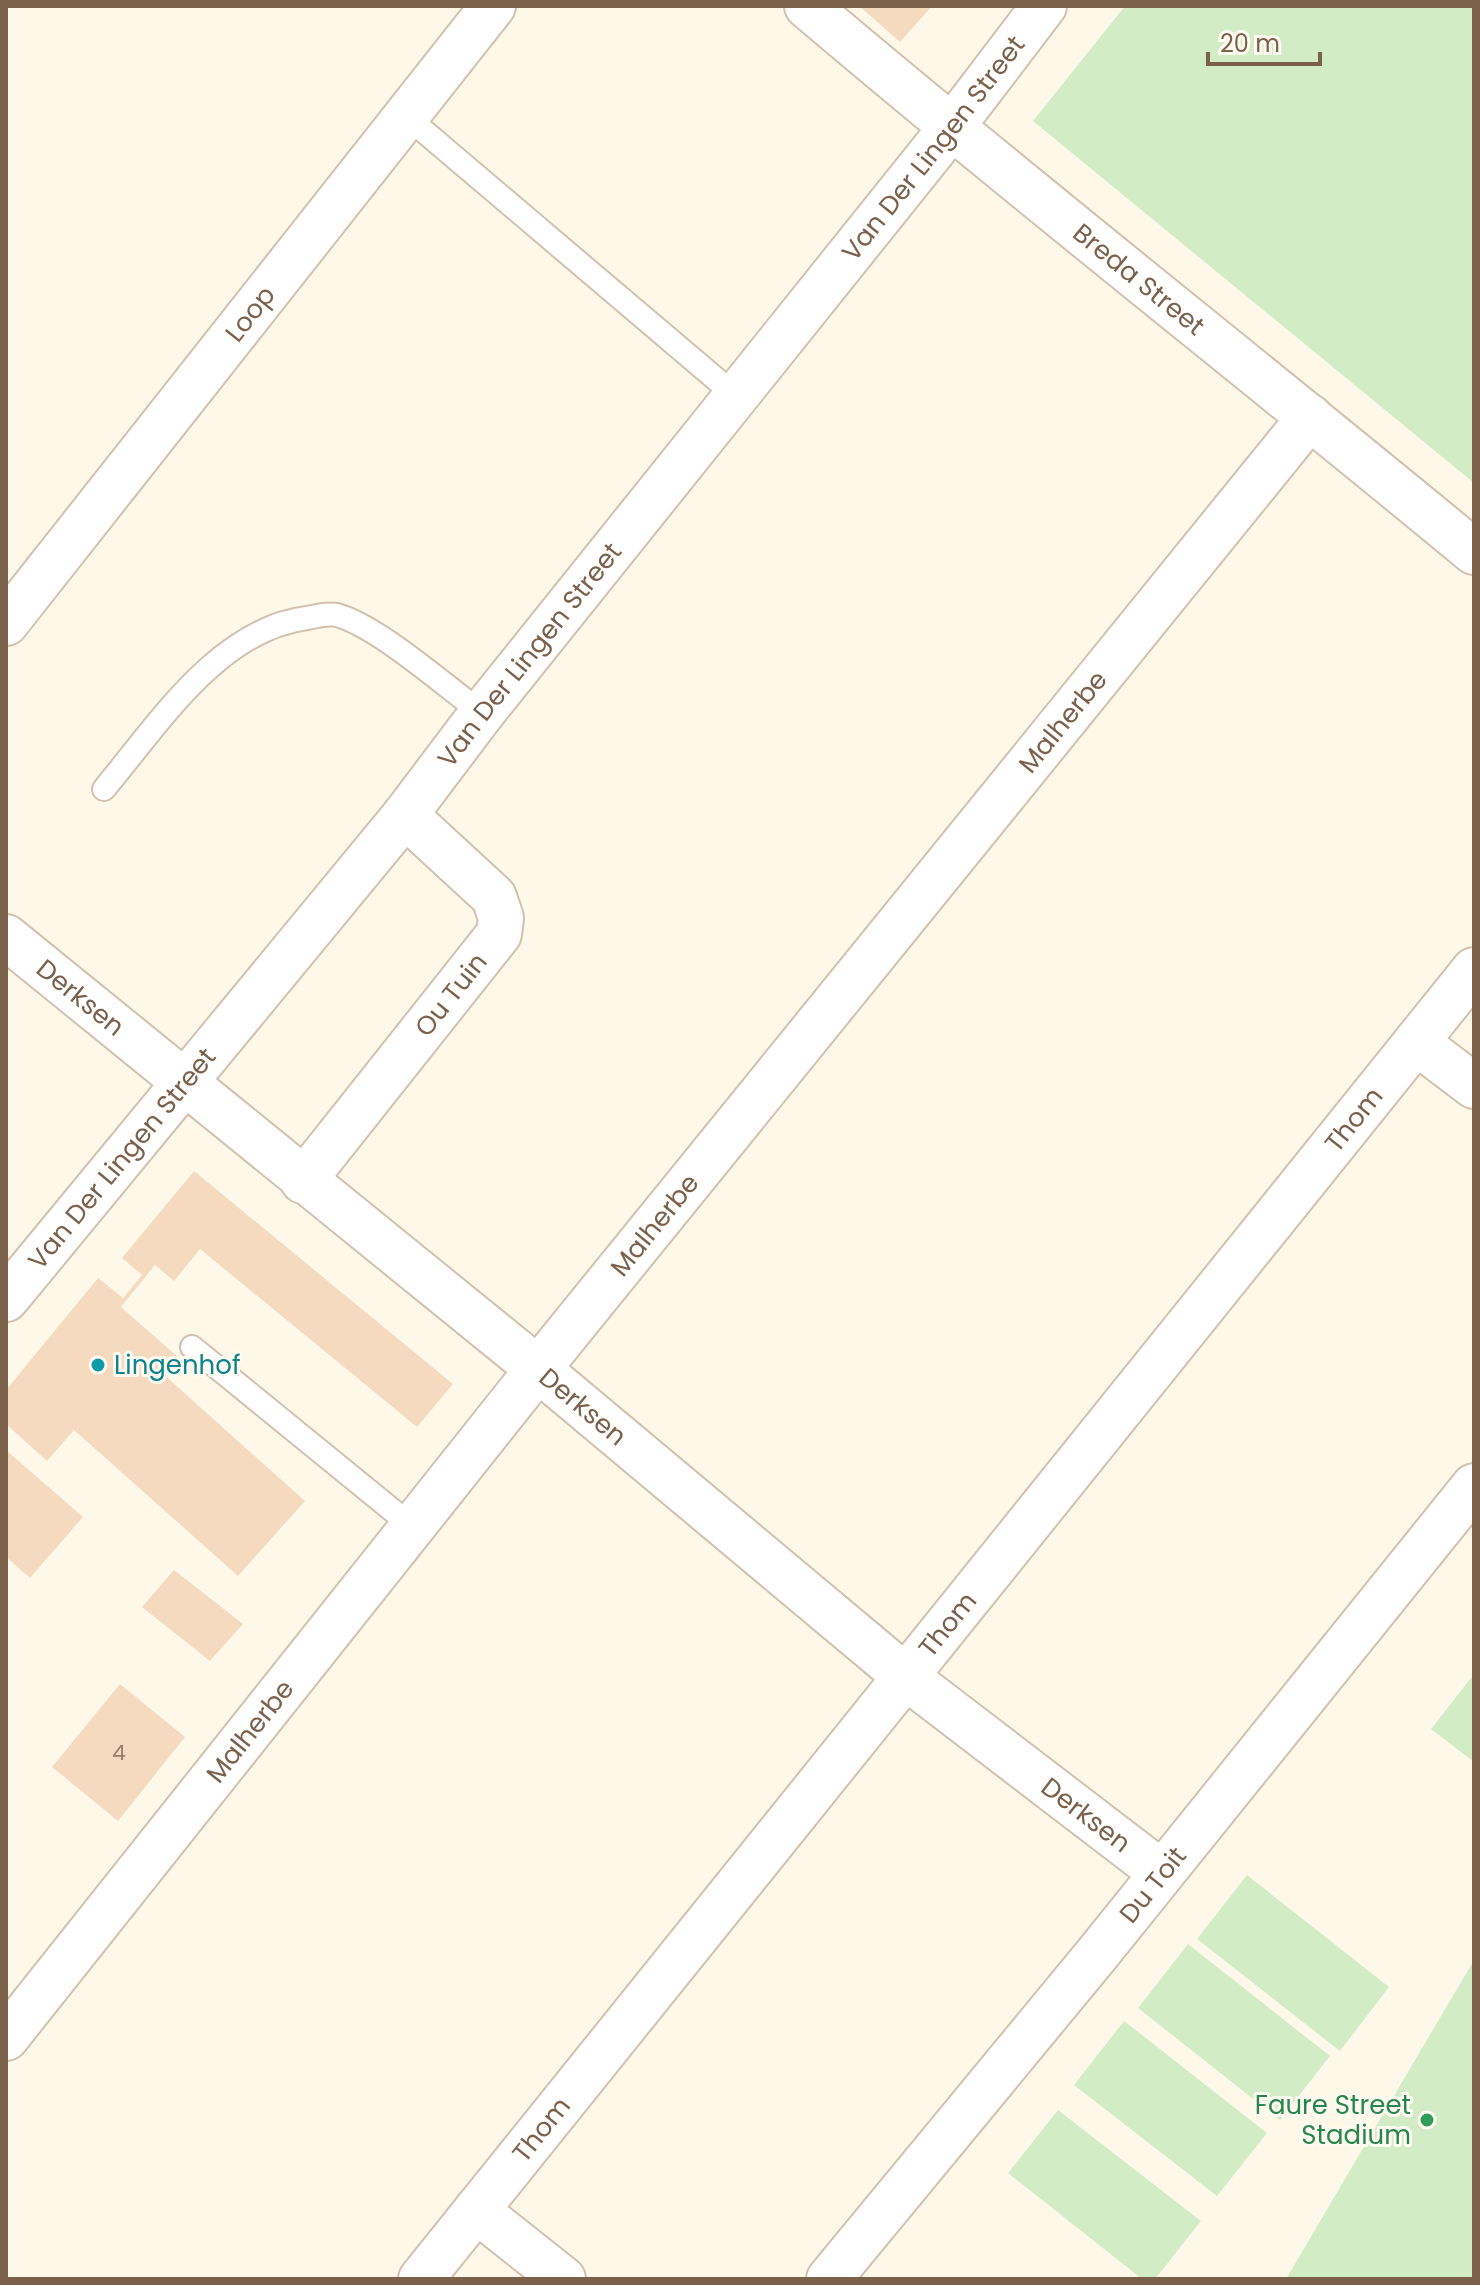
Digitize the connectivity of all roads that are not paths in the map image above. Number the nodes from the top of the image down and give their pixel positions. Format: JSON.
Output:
{"nodes":[{"id":1,"x":493,"y":6,"type":"edge"},
{"id":2,"x":807,"y":6,"type":"edge"},
{"id":3,"x":1044,"y":6,"type":"edge"},
{"id":4,"x":406,"y":116,"type":"junction"},
{"id":5,"x":951,"y":128,"type":"junction"},
{"id":6,"x":736,"y":396,"type":"junction"},
{"id":7,"x":1310,"y":417,"type":"junction"},
{"id":8,"x":1474,"y":552,"type":"edge"},
{"id":9,"x":6,"y":623,"type":"edge"},
{"id":10,"x":482,"y":713,"type":"junction"},
{"id":11,"x":104,"y":789,"type":"dead end"},
{"id":12,"x":405,"y":815,"type":"junction"},
{"id":13,"x":6,"y":937,"type":"edge"},
{"id":14,"x":1474,"y":970,"type":"edge"},
{"id":15,"x":1416,"y":1042,"type":"junction"},
{"id":16,"x":185,"y":1082,"type":"junction"},
{"id":17,"x":1474,"y":1086,"type":"edge"},
{"id":18,"x":303,"y":1181,"type":"junction"},
{"id":19,"x":6,"y":1299,"type":"edge"},
{"id":20,"x":192,"y":1347,"type":"dead end"},
{"id":21,"x":538,"y":1369,"type":"junction"},
{"id":22,"x":1474,"y":1486,"type":"edge"},
{"id":23,"x":413,"y":1527,"type":"junction"},
{"id":24,"x":906,"y":1677,"type":"junction"},
{"id":25,"x":1162,"y":1873,"type":"junction"},
{"id":26,"x":6,"y":2038,"type":"edge"},
{"id":27,"x":476,"y":2210,"type":"junction"},
{"id":28,"x":421,"y":2279,"type":"edge"},
{"id":29,"x":563,"y":2279,"type":"edge"},
{"id":30,"x":829,"y":2279,"type":"edge"}],
"edges":[{"from":1,"to":4,"type":"street","name":"Loop"},
{"from":2,"to":5,"type":"street","name":"Breda Street"},
{"from":3,"to":5,"type":"street","name":"Van Der Lingen Street"},
{"from":4,"to":6,"type":"lane"},
{"from":4,"to":9,"type":"street","name":"Loop"},
{"from":5,"to":6,"type":"street","name":"Van Der Lingen Street"},
{"from":5,"to":7,"type":"street","name":"Breda Street"},
{"from":6,"to":10,"type":"street","name":"Van Der Lingen Street"},
{"from":7,"to":8,"type":"street","name":"Breda Street"},
{"from":7,"to":21,"type":"street","name":"Malherbe"},
{"from":10,"to":11,"type":"lane"},
{"from":10,"to":12,"type":"street","name":"Van Der Lingen Street"},
{"from":12,"to":16,"type":"street","name":"Van Der Lingen Street"},
{"from":12,"to":18,"type":"street","name":"Ou Tuin"},
{"from":13,"to":16,"type":"street","name":"Derksen"},
{"from":14,"to":15,"type":"street","name":"Thom"},
{"from":15,"to":17,"type":"street"},
{"from":15,"to":24,"type":"street","name":"Thom"},
{"from":16,"to":18,"type":"street","name":"Derksen"},
{"from":16,"to":19,"type":"street","name":"Van Der Lingen Street"},
{"from":18,"to":21,"type":"street","name":"Derksen"},
{"from":20,"to":23,"type":"lane"},
{"from":21,"to":23,"type":"street","name":"Malherbe"},
{"from":21,"to":24,"type":"street","name":"Derksen"},
{"from":22,"to":25,"type":"street","name":"Du Toit"},
{"from":23,"to":26,"type":"street","name":"Malherbe"},
{"from":24,"to":25,"type":"street","name":"Derksen"},
{"from":24,"to":27,"type":"street","name":"Thom"},
{"from":25,"to":30,"type":"street","name":"Du Toit"},
{"from":27,"to":28,"type":"street","name":"Thom"},
{"from":27,"to":29,"type":"street"}]}
